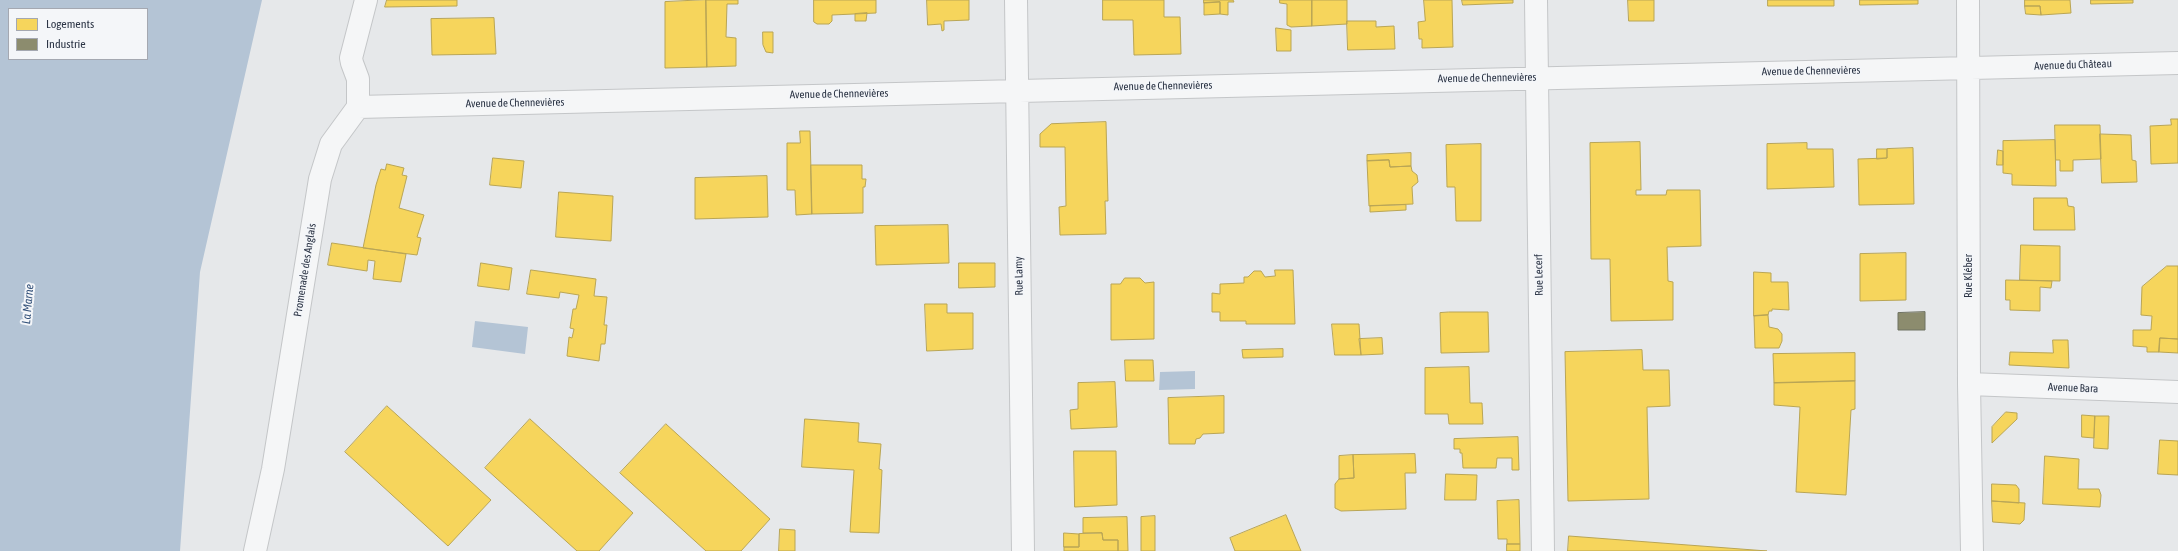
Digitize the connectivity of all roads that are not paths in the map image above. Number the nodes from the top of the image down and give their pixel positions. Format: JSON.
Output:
{"nodes":[{"id":1,"x":366,"y":0,"type":"edge"},
{"id":2,"x":1016,"y":0,"type":"edge"},
{"id":3,"x":1536,"y":0,"type":"edge"},
{"id":4,"x":1968,"y":0,"type":"edge"},
{"id":5,"x":2178,"y":63,"type":"edge"},
{"id":6,"x":1968,"y":68,"type":"junction"},
{"id":7,"x":1536,"y":77,"type":"junction"},
{"id":8,"x":1017,"y":90,"type":"junction"},
{"id":9,"x":358,"y":107,"type":"junction"},
{"id":10,"x":1969,"y":384,"type":"junction"},
{"id":11,"x":2178,"y":392,"type":"edge"},
{"id":12,"x":255,"y":551,"type":"edge"},
{"id":13,"x":1023,"y":551,"type":"edge"},
{"id":14,"x":1543,"y":551,"type":"edge"},
{"id":15,"x":1972,"y":551,"type":"edge"}],
"edges":[{"from":1,"to":9,"type":"street"},
{"from":2,"to":8,"type":"street","name":"Rue Lamy"},
{"from":3,"to":7,"type":"street","name":"Rue Lecerf"},
{"from":4,"to":6,"type":"street","name":"Rue Kléber"},
{"from":5,"to":6,"type":"street","name":"Avenue du Château"},
{"from":6,"to":7,"type":"street","name":"Avenue de Chennevières"},
{"from":6,"to":10,"type":"street","name":"Rue Kléber"},
{"from":7,"to":8,"type":"street","name":"Avenue de Chennevières"},
{"from":7,"to":14,"type":"street","name":"Rue Lecerf"},
{"from":8,"to":9,"type":"street","name":"Avenue de Chennevières"},
{"from":8,"to":13,"type":"street","name":"Rue Lamy"},
{"from":9,"to":12,"type":"street","name":"Promenade des Anglais"},
{"from":10,"to":11,"type":"street","name":"Avenue Bara"},
{"from":10,"to":15,"type":"street","name":"Rue Kléber"}]}
